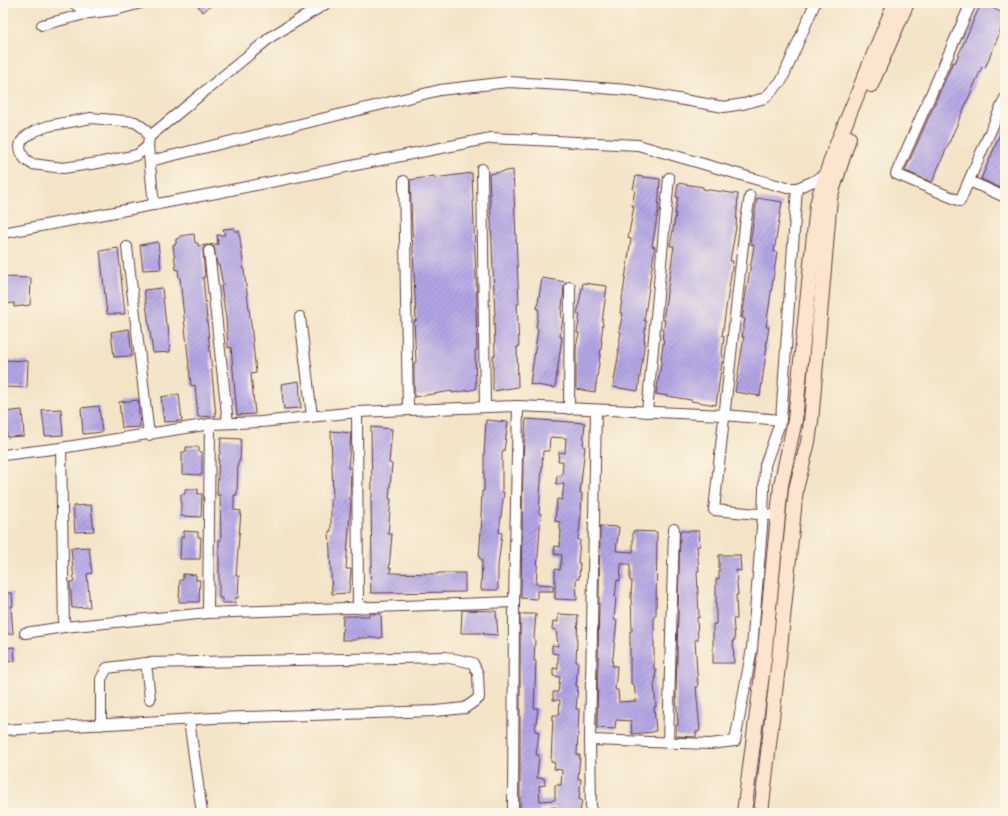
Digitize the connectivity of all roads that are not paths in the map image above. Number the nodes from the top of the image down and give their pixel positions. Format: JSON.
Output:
{"nodes":[{"id":1,"x":75,"y":3,"type":"edge"},
{"id":2,"x":141,"y":3,"type":"edge"},
{"id":3,"x":327,"y":3,"type":"edge"},
{"id":4,"x":815,"y":3,"type":"edge"},
{"id":5,"x":895,"y":3,"type":"edge"},
{"id":6,"x":906,"y":3,"type":"edge"},
{"id":7,"x":971,"y":3,"type":"edge"},
{"id":8,"x":89,"y":13,"type":"junction"},
{"id":9,"x":42,"y":25,"type":"dead end"},
{"id":10,"x":1005,"y":98,"type":"edge"},
{"id":11,"x":148,"y":141,"type":"junction"},
{"id":12,"x":150,"y":161,"type":"junction"},
{"id":13,"x":482,"y":169,"type":"dead end"},
{"id":14,"x":832,"y":170,"type":"junction"},
{"id":15,"x":669,"y":178,"type":"dead end"},
{"id":16,"x":969,"y":180,"type":"junction"},
{"id":17,"x":404,"y":181,"type":"dead end"},
{"id":18,"x":797,"y":188,"type":"junction"},
{"id":19,"x":750,"y":196,"type":"dead end"},
{"id":20,"x":1005,"y":196,"type":"edge"},
{"id":21,"x":154,"y":205,"type":"junction"},
{"id":22,"x":3,"y":233,"type":"edge"},
{"id":23,"x":127,"y":247,"type":"dead end"},
{"id":24,"x":209,"y":251,"type":"dead end"},
{"id":25,"x":570,"y":287,"type":"dead end"},
{"id":26,"x":300,"y":317,"type":"dead end"},
{"id":27,"x":518,"y":406,"type":"junction"},
{"id":28,"x":485,"y":407,"type":"junction"},
{"id":29,"x":569,"y":409,"type":"junction"},
{"id":30,"x":408,"y":410,"type":"junction"},
{"id":31,"x":596,"y":410,"type":"junction"},
{"id":32,"x":357,"y":412,"type":"junction"},
{"id":33,"x":647,"y":412,"type":"junction"},
{"id":34,"x":724,"y":415,"type":"junction"},
{"id":35,"x":312,"y":416,"type":"junction"},
{"id":36,"x":781,"y":420,"type":"junction"},
{"id":37,"x":228,"y":423,"type":"junction"},
{"id":38,"x":210,"y":424,"type":"junction"},
{"id":39,"x":149,"y":435,"type":"junction"},
{"id":40,"x":61,"y":448,"type":"junction"},
{"id":41,"x":3,"y":455,"type":"edge"},
{"id":42,"x":763,"y":515,"type":"junction"},
{"id":43,"x":778,"y":516,"type":"junction"},
{"id":44,"x":674,"y":529,"type":"dead end"},
{"id":45,"x":514,"y":602,"type":"junction"},
{"id":46,"x":358,"y":608,"type":"junction"},
{"id":47,"x":208,"y":613,"type":"junction"},
{"id":48,"x":64,"y":627,"type":"junction"},
{"id":49,"x":25,"y":633,"type":"dead end"},
{"id":50,"x":146,"y":664,"type":"junction"},
{"id":51,"x":150,"y":700,"type":"dead end"},
{"id":52,"x":189,"y":720,"type":"junction"},
{"id":53,"x":101,"y":725,"type":"junction"},
{"id":54,"x":3,"y":730,"type":"edge"},
{"id":55,"x":590,"y":740,"type":"junction"},
{"id":56,"x":668,"y":743,"type":"junction"},
{"id":57,"x":591,"y":810,"type":"dead end"},
{"id":58,"x":202,"y":813,"type":"edge"},
{"id":59,"x":514,"y":813,"type":"edge"},
{"id":60,"x":744,"y":813,"type":"edge"},
{"id":61,"x":761,"y":813,"type":"edge"}],
"edges":[{"from":1,"to":8,"type":"street"},
{"from":2,"to":8,"type":"street"},
{"from":3,"to":11,"type":"street"},
{"from":4,"to":12,"type":"street"},
{"from":5,"to":14,"type":"street"},
{"from":6,"to":14,"type":"street"},
{"from":7,"to":16,"type":"street"},
{"from":8,"to":9,"type":"street"},
{"from":10,"to":16,"type":"street"},
{"from":11,"to":11,"type":"street"},
{"from":11,"to":12,"type":"street"},
{"from":12,"to":21,"type":"street"},
{"from":13,"to":28,"type":"street"},
{"from":14,"to":18,"type":"street"},
{"from":14,"to":43,"type":"street"},
{"from":14,"to":61,"type":"street"},
{"from":15,"to":33,"type":"street"},
{"from":16,"to":20,"type":"street"},
{"from":17,"to":30,"type":"street"},
{"from":18,"to":21,"type":"street"},
{"from":18,"to":36,"type":"street"},
{"from":19,"to":34,"type":"street"},
{"from":21,"to":22,"type":"street"},
{"from":23,"to":39,"type":"street"},
{"from":24,"to":37,"type":"street"},
{"from":25,"to":29,"type":"street"},
{"from":26,"to":35,"type":"street"},
{"from":27,"to":28,"type":"street"},
{"from":27,"to":29,"type":"street"},
{"from":27,"to":45,"type":"street"},
{"from":28,"to":30,"type":"street"},
{"from":29,"to":31,"type":"street"},
{"from":30,"to":32,"type":"street"},
{"from":31,"to":33,"type":"street"},
{"from":31,"to":55,"type":"street"},
{"from":32,"to":35,"type":"street"},
{"from":32,"to":46,"type":"street"},
{"from":33,"to":34,"type":"street"},
{"from":34,"to":36,"type":"street"},
{"from":34,"to":42,"type":"street"},
{"from":35,"to":37,"type":"street"},
{"from":36,"to":42,"type":"street"},
{"from":37,"to":38,"type":"street"},
{"from":38,"to":39,"type":"street"},
{"from":38,"to":47,"type":"street"},
{"from":39,"to":40,"type":"street"},
{"from":40,"to":41,"type":"street"},
{"from":40,"to":48,"type":"street"},
{"from":42,"to":43,"type":"street"},
{"from":42,"to":56,"type":"street"},
{"from":43,"to":60,"type":"street"},
{"from":44,"to":56,"type":"street"},
{"from":45,"to":46,"type":"street"},
{"from":45,"to":59,"type":"street"},
{"from":46,"to":47,"type":"street"},
{"from":47,"to":48,"type":"street"},
{"from":48,"to":49,"type":"street"},
{"from":50,"to":51,"type":"street"},
{"from":50,"to":52,"type":"street"},
{"from":50,"to":53,"type":"street"},
{"from":52,"to":53,"type":"street"},
{"from":52,"to":58,"type":"street"},
{"from":53,"to":54,"type":"street"},
{"from":55,"to":56,"type":"street"},
{"from":55,"to":57,"type":"street"}]}
